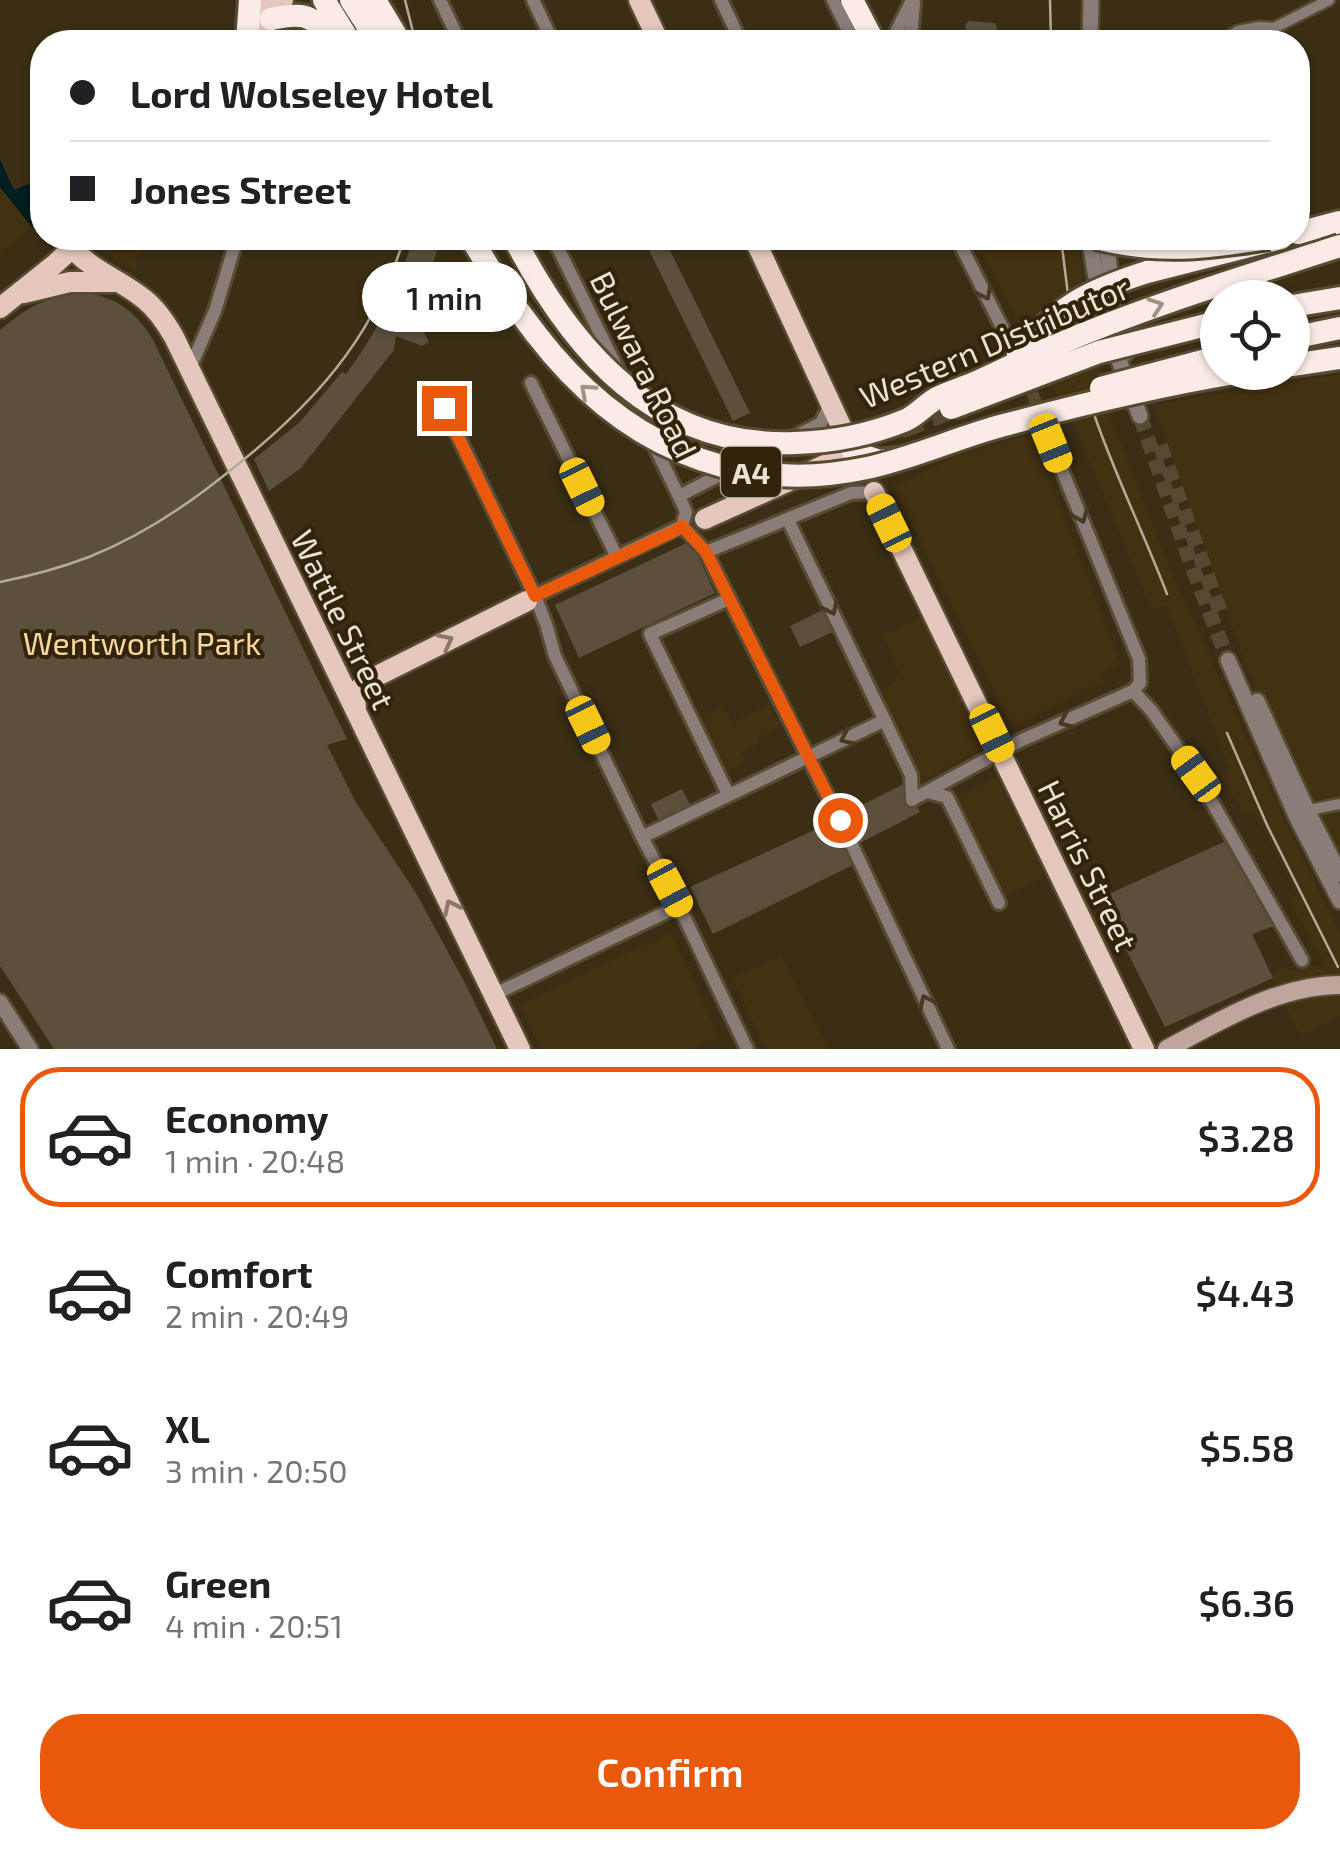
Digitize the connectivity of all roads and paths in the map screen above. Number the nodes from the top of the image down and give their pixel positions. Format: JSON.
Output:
{"nodes":[{"id":1,"x":250,"y":0,"type":"edge"},
{"id":2,"x":321,"y":0,"type":"edge"},
{"id":3,"x":352,"y":0,"type":"edge"},
{"id":4,"x":374,"y":0,"type":"edge"},
{"id":5,"x":440,"y":0,"type":"edge"},
{"id":6,"x":533,"y":0,"type":"edge"},
{"id":7,"x":639,"y":0,"type":"edge"},
{"id":8,"x":721,"y":0,"type":"edge"},
{"id":9,"x":833,"y":0,"type":"edge"},
{"id":10,"x":852,"y":0,"type":"edge"},
{"id":11,"x":913,"y":0,"type":"edge"},
{"id":12,"x":1080,"y":0,"type":"edge"},
{"id":13,"x":1091,"y":0,"type":"edge"},
{"id":14,"x":1329,"y":0,"type":"edge"},
{"id":15,"x":273,"y":6,"type":"edge"},
{"id":16,"x":250,"y":30,"type":"edge"},
{"id":17,"x":258,"y":30,"type":"edge"},
{"id":18,"x":330,"y":30,"type":"edge"},
{"id":19,"x":344,"y":30,"type":"edge"},
{"id":20,"x":350,"y":30,"type":"edge"},
{"id":21,"x":393,"y":30,"type":"edge"},
{"id":22,"x":454,"y":30,"type":"edge"},
{"id":23,"x":547,"y":30,"type":"edge"},
{"id":24,"x":654,"y":30,"type":"edge"},
{"id":25,"x":735,"y":30,"type":"edge"},
{"id":26,"x":848,"y":30,"type":"edge"},
{"id":27,"x":868,"y":30,"type":"edge"},
{"id":28,"x":910,"y":30,"type":"edge"},
{"id":29,"x":1080,"y":30,"type":"edge"},
{"id":30,"x":1090,"y":30,"type":"edge"},
{"id":31,"x":1242,"y":30,"type":"edge"},
{"id":32,"x":1340,"y":222,"type":"edge"},
{"id":33,"x":1310,"y":230,"type":"edge"},
{"id":34,"x":1340,"y":246,"type":"edge"},
{"id":35,"x":70,"y":250,"type":"edge"},
{"id":36,"x":83,"y":250,"type":"edge"},
{"id":37,"x":233,"y":250,"type":"edge"},
{"id":38,"x":466,"y":250,"type":"edge"},
{"id":39,"x":478,"y":250,"type":"edge"},
{"id":40,"x":510,"y":250,"type":"edge"},
{"id":41,"x":520,"y":250,"type":"edge"},
{"id":42,"x":559,"y":250,"type":"edge"},
{"id":43,"x":760,"y":250,"type":"edge"},
{"id":44,"x":963,"y":250,"type":"edge"},
{"id":45,"x":1100,"y":250,"type":"edge"},
{"id":46,"x":1234,"y":250,"type":"edge"},
{"id":47,"x":536,"y":281,"type":"junction"},
{"id":48,"x":116,"y":282,"type":"junction"},
{"id":49,"x":502,"y":289,"type":"junction"},
{"id":50,"x":1340,"y":298,"type":"edge"},
{"id":51,"x":8,"y":302,"type":"edge"},
{"id":52,"x":1310,"y":303,"type":"edge"},
{"id":53,"x":1200,"y":327,"type":"edge"},
{"id":54,"x":1340,"y":331,"type":"edge"},
{"id":55,"x":1310,"y":337,"type":"edge"},
{"id":56,"x":1015,"y":352,"type":"joint"},
{"id":57,"x":1340,"y":358,"type":"edge"},
{"id":58,"x":1310,"y":362,"type":"edge"},
{"id":59,"x":1200,"y":365,"type":"edge"},
{"id":60,"x":1200,"y":366,"type":"edge"},
{"id":61,"x":190,"y":368,"type":"junction"},
{"id":62,"x":1200,"y":380,"type":"edge"},
{"id":63,"x":531,"y":383,"type":"dead end"},
{"id":64,"x":829,"y":401,"type":"junction"},
{"id":65,"x":444,"y":408,"type":"dead end"},
{"id":66,"x":1144,"y":414,"type":"tunnel mouth"},
{"id":67,"x":909,"y":418,"type":"junction"},
{"id":68,"x":1005,"y":424,"type":"junction"},
{"id":69,"x":1044,"y":426,"type":"tunnel mouth"},
{"id":70,"x":853,"y":452,"type":"junction"},
{"id":71,"x":874,"y":492,"type":"joint"},
{"id":72,"x":679,"y":496,"type":"junction"},
{"id":73,"x":706,"y":519,"type":"dead end"},
{"id":74,"x":788,"y":520,"type":"junction"},
{"id":75,"x":682,"y":526,"type":"junction"},
{"id":76,"x":706,"y":552,"type":"junction"},
{"id":77,"x":617,"y":556,"type":"junction"},
{"id":78,"x":531,"y":598,"type":"junction"},
{"id":79,"x":729,"y":599,"type":"junction"},
{"id":80,"x":335,"y":671,"type":"junction"},
{"id":81,"x":365,"y":682,"type":"junction"},
{"id":82,"x":1133,"y":692,"type":"junction"},
{"id":83,"x":356,"y":713,"type":"junction"},
{"id":84,"x":885,"y":720,"type":"junction"},
{"id":85,"x":1001,"y":752,"type":"junction"},
{"id":86,"x":808,"y":756,"type":"junction"},
{"id":87,"x":728,"y":794,"type":"junction"},
{"id":88,"x":920,"y":796,"type":"junction"},
{"id":89,"x":1340,"y":804,"type":"edge"},
{"id":90,"x":1314,"y":808,"type":"dead end"},
{"id":91,"x":642,"y":836,"type":"junction"},
{"id":92,"x":1340,"y":874,"type":"edge"},
{"id":93,"x":1340,"y":902,"type":"edge"},
{"id":94,"x":998,"y":903,"type":"dead end"},
{"id":95,"x":679,"y":906,"type":"junction"},
{"id":96,"x":1302,"y":960,"type":"dead end"},
{"id":97,"x":1340,"y":985,"type":"edge"},
{"id":98,"x":494,"y":995,"type":"junction"},
{"id":99,"x":0,"y":1002,"type":"edge"},
{"id":100,"x":30,"y":1049,"type":"edge"},
{"id":101,"x":520,"y":1049,"type":"edge"},
{"id":102,"x":746,"y":1049,"type":"edge"},
{"id":103,"x":948,"y":1049,"type":"edge"},
{"id":104,"x":1144,"y":1049,"type":"edge"},
{"id":105,"x":1167,"y":1049,"type":"edge"}],
"edges":[{"from":1,"to":16,"type":"highway"},
{"from":2,"to":19,"type":"highway"},
{"from":3,"to":20,"type":"highway"},
{"from":4,"to":21,"type":"highway"},
{"from":5,"to":22,"type":"street"},
{"from":6,"to":23,"type":"street"},
{"from":7,"to":24,"type":"main road"},
{"from":8,"to":25,"type":"street"},
{"from":9,"to":26,"type":"street"},
{"from":10,"to":27,"type":"highway"},
{"from":11,"to":28,"type":"street"},
{"from":12,"to":29,"type":"street"},
{"from":13,"to":30,"type":"street"},
{"from":14,"to":31,"type":"street"},
{"from":15,"to":17,"type":"main road"},
{"from":15,"to":18,"type":"highway"},
{"from":32,"to":33,"type":"highway"},
{"from":67,"to":34,"type":"highway","name":"Western Distributor","number":"A4","one_way":true,"bridge":true},
{"from":35,"to":51,"type":"main road"},
{"from":36,"to":48,"type":"main road","name":"Wattle Street"},
{"from":37,"to":61,"type":"street"},
{"from":38,"to":49,"type":"highway"},
{"from":39,"to":49,"type":"highway","number":"A4"},
{"from":40,"to":47,"type":"highway","bridge":true},
{"from":41,"to":47,"type":"highway","name":"Western Distributor","number":"A4","bridge":true},
{"from":42,"to":72,"type":"street","name":"Bulwara Road"},
{"from":43,"to":64,"type":"main road"},
{"from":44,"to":56,"type":"street","one_way":true},
{"from":45,"to":66,"type":"street"},
{"from":46,"to":56,"type":"highway","bridge":true},
{"from":47,"to":67,"type":"highway","name":"Western Distributor","number":"A4","bridge":true},
{"from":48,"to":51,"type":"main road"},
{"from":48,"to":61,"type":"main road","name":"Wattle Street"},
{"from":68,"to":49,"type":"highway","number":"A4","one_way":true,"bridge":true},
{"from":50,"to":52,"type":"highway"},
{"from":53,"to":67,"type":"highway","bridge":true},
{"from":54,"to":55,"type":"highway"},
{"from":57,"to":58,"type":"highway"},
{"from":59,"to":68,"type":"highway","bridge":true},
{"from":60,"to":70,"type":"highway","bridge":true},
{"from":61,"to":80,"type":"main road","name":"Wattle Street"},
{"from":62,"to":68,"type":"highway","number":"A4","bridge":true},
{"from":63,"to":77,"type":"street"},
{"from":64,"to":70,"type":"main road"},
{"from":64,"to":72,"type":"street"},
{"from":65,"to":78,"type":"street"},
{"from":69,"to":82,"type":"street","one_way":true},
{"from":70,"to":73,"type":"main road"},
{"from":71,"to":74,"type":"street"},
{"from":71,"to":85,"type":"main road","name":"Harris Street"},
{"from":72,"to":75,"type":"street","name":"Bulwara Road"},
{"from":74,"to":76,"type":"street"},
{"from":74,"to":84,"type":"street","one_way":true},
{"from":75,"to":76,"type":"street"},
{"from":75,"to":77,"type":"street"},
{"from":76,"to":79,"type":"street"},
{"from":77,"to":78,"type":"street"},
{"from":81,"to":78,"type":"main road","one_way":true},
{"from":78,"to":91,"type":"street"},
{"from":79,"to":86,"type":"street"},
{"from":79,"to":87,"type":"street"},
{"from":80,"to":81,"type":"main road"},
{"from":80,"to":83,"type":"main road","name":"Wattle Street"},
{"from":81,"to":83,"type":"main road"},
{"from":82,"to":85,"type":"street","one_way":true},
{"from":82,"to":96,"type":"street"},
{"from":98,"to":83,"type":"main road","name":"Wattle Street","one_way":true},
{"from":84,"to":86,"type":"street","one_way":true},
{"from":84,"to":88,"type":"street"},
{"from":85,"to":88,"type":"street"},
{"from":85,"to":104,"type":"main road","name":"Harris Street"},
{"from":86,"to":87,"type":"street"},
{"from":103,"to":86,"type":"street","one_way":true},
{"from":87,"to":91,"type":"street"},
{"from":88,"to":94,"type":"street"},
{"from":89,"to":90,"type":"street"},
{"from":91,"to":95,"type":"street"},
{"from":92,"to":93,"type":"street"},
{"from":95,"to":98,"type":"street"},
{"from":95,"to":102,"type":"street"},
{"from":97,"to":105,"type":"main road"},
{"from":98,"to":101,"type":"main road","name":"Wattle Street"},
{"from":99,"to":100,"type":"street"}]}
